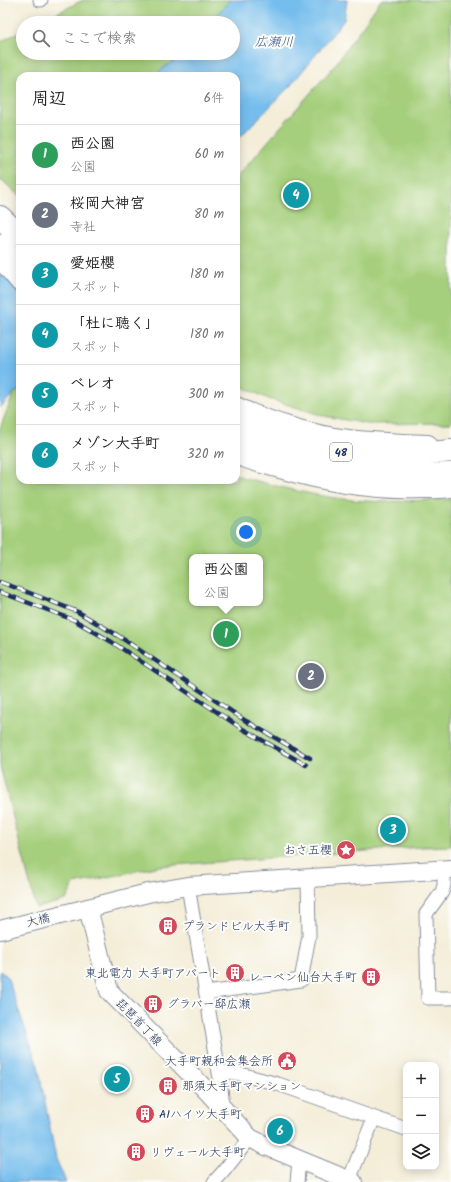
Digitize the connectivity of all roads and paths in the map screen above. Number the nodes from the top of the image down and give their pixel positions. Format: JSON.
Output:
{"nodes":[{"id":1,"x":0,"y":204,"type":"edge"},
{"id":2,"x":10,"y":232,"type":"edge"},
{"id":3,"x":16,"y":251,"type":"edge"},
{"id":4,"x":16,"y":254,"type":"edge"},
{"id":5,"x":0,"y":259,"type":"edge"},
{"id":6,"x":16,"y":278,"type":"edge"},
{"id":7,"x":240,"y":408,"type":"edge"},
{"id":8,"x":240,"y":423,"type":"edge"},
{"id":9,"x":240,"y":440,"type":"edge"},
{"id":10,"x":451,"y":444,"type":"edge"},
{"id":11,"x":451,"y":451,"type":"edge"},
{"id":12,"x":240,"y":457,"type":"edge"},
{"id":13,"x":451,"y":474,"type":"edge"},
{"id":14,"x":451,"y":488,"type":"edge"},
{"id":15,"x":448,"y":869,"type":"edge"},
{"id":16,"x":308,"y":878,"type":"junction"},
{"id":17,"x":188,"y":886,"type":"junction"},
{"id":18,"x":82,"y":910,"type":"junction"},
{"id":19,"x":0,"y":930,"type":"edge"},
{"id":20,"x":206,"y":992,"type":"junction"},
{"id":21,"x":451,"y":998,"type":"edge"},
{"id":22,"x":219,"y":1072,"type":"junction"},
{"id":23,"x":220,"y":1105,"type":"junction"},
{"id":24,"x":374,"y":1118,"type":"junction"},
{"id":25,"x":403,"y":1128,"type":"edge"},
{"id":26,"x":250,"y":1138,"type":"junction"},
{"id":27,"x":299,"y":1160,"type":"junction"},
{"id":28,"x":351,"y":1181,"type":"edge"},
{"id":29,"x":214,"y":1182,"type":"edge"},
{"id":30,"x":297,"y":1182,"type":"edge"}],
"edges":[{"from":1,"to":2,"type":"street"},
{"from":2,"to":3,"type":"highway"},
{"from":2,"to":4,"type":"highway"},
{"from":5,"to":6,"type":"street"},
{"from":7,"to":10,"type":"street"},
{"from":8,"to":11,"type":"highway","number":"48"},
{"from":9,"to":13,"type":"highway","number":"48"},
{"from":12,"to":14,"type":"street"},
{"from":15,"to":16,"type":"street","name":"大橋"},
{"from":15,"to":21,"type":"street"},
{"from":16,"to":17,"type":"street","name":"大橋"},
{"from":16,"to":20,"type":"street"},
{"from":17,"to":18,"type":"street","name":"大橋"},
{"from":17,"to":20,"type":"street"},
{"from":18,"to":19,"type":"street","name":"大橋"},
{"from":18,"to":23,"type":"street","name":"琵琶首丁線"},
{"from":20,"to":22,"type":"street"},
{"from":22,"to":23,"type":"street"},
{"from":22,"to":24,"type":"street"},
{"from":23,"to":26,"type":"street","name":"琵琶首丁線"},
{"from":24,"to":25,"type":"street"},
{"from":24,"to":28,"type":"street"},
{"from":26,"to":27,"type":"street","name":"琵琶首丁線"},
{"from":26,"to":29,"type":"street"},
{"from":27,"to":28,"type":"street","name":"琵琶首丁線"},
{"from":27,"to":30,"type":"street"}]}
